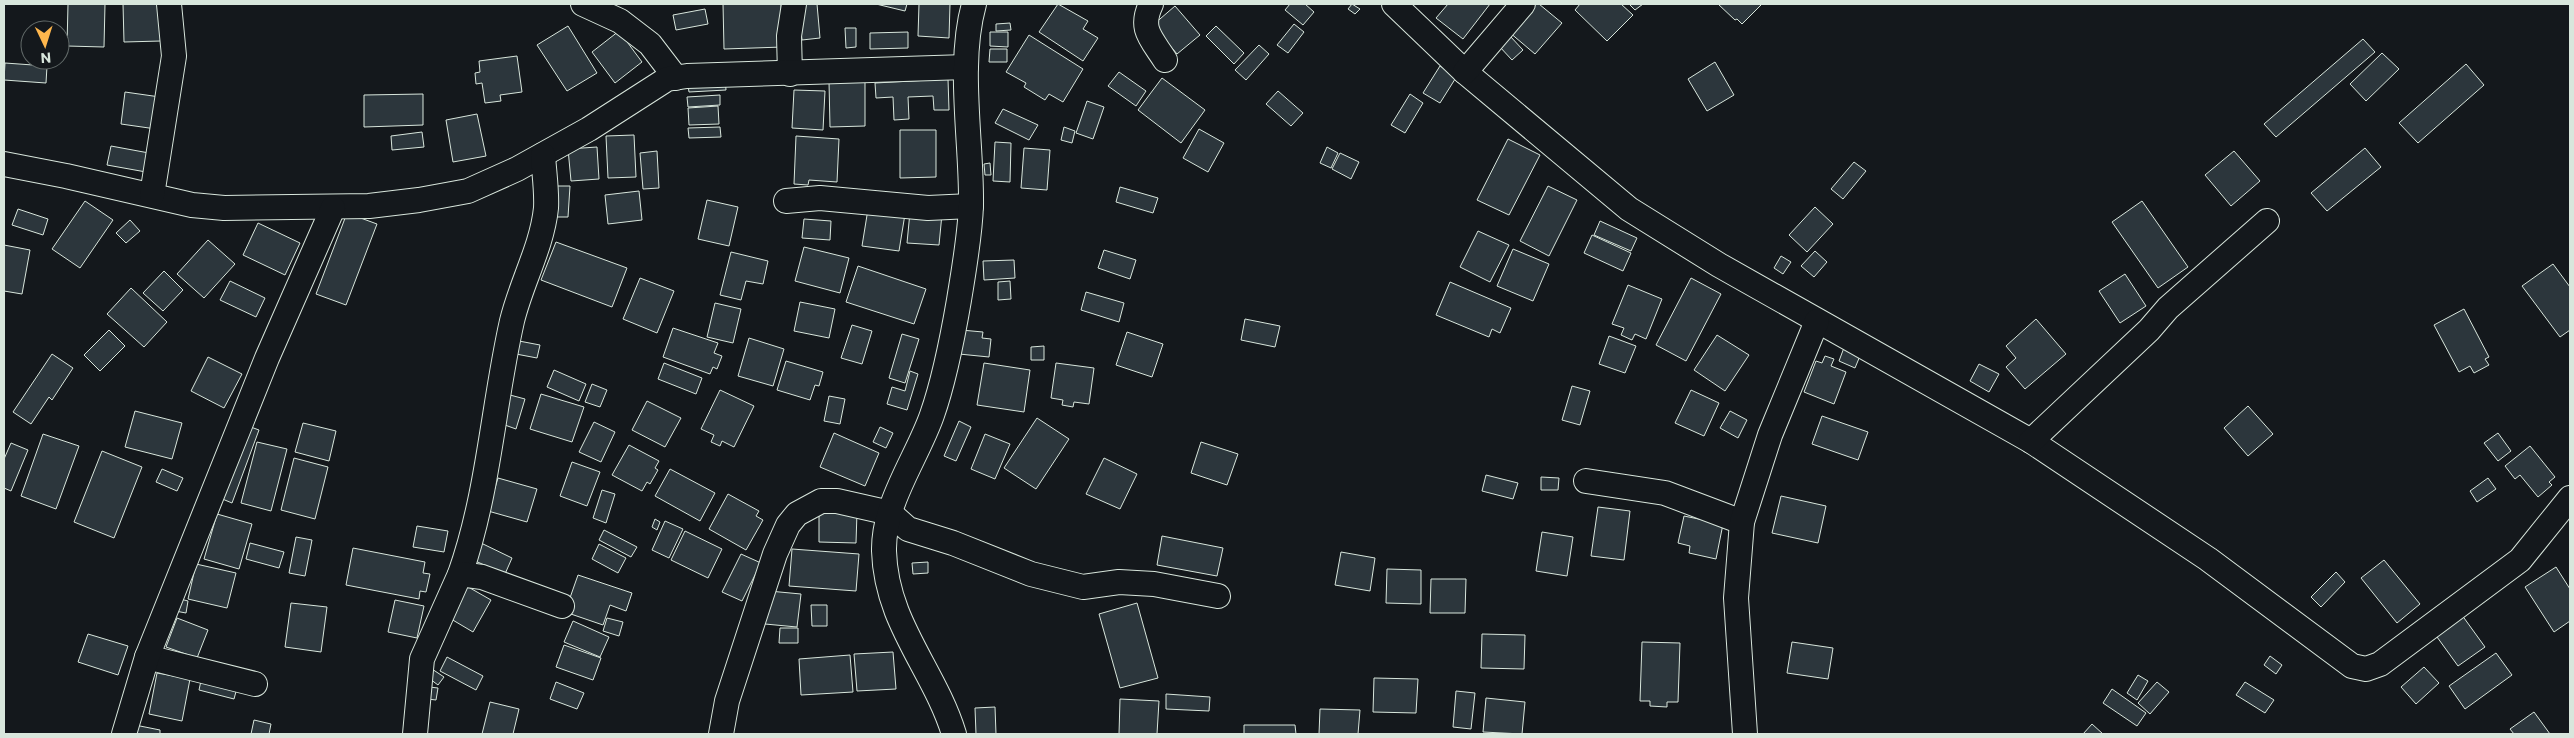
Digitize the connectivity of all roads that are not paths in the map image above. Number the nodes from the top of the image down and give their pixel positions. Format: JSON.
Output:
{"nodes":[{"id":1,"x":169,"y":4,"type":"edge"},
{"id":2,"x":583,"y":4,"type":"edge"},
{"id":3,"x":794,"y":4,"type":"edge"},
{"id":4,"x":974,"y":4,"type":"edge"},
{"id":5,"x":1151,"y":4,"type":"edge"},
{"id":6,"x":1394,"y":4,"type":"edge"},
{"id":7,"x":1523,"y":4,"type":"edge"},
{"id":8,"x":1165,"y":60,"type":"dead end"},
{"id":9,"x":966,"y":67,"type":"junction"},
{"id":10,"x":1465,"y":72,"type":"junction"},
{"id":11,"x":790,"y":74,"type":"junction"},
{"id":12,"x":676,"y":78,"type":"junction"},
{"id":13,"x":542,"y":155,"type":"junction"},
{"id":14,"x":4,"y":164,"type":"edge"},
{"id":15,"x":152,"y":195,"type":"junction"},
{"id":16,"x":786,"y":201,"type":"dead end"},
{"id":17,"x":971,"y":206,"type":"junction"},
{"id":18,"x":333,"y":208,"type":"junction"},
{"id":19,"x":2267,"y":221,"type":"dead end"},
{"id":20,"x":1817,"y":321,"type":"junction"},
{"id":21,"x":2031,"y":441,"type":"junction"},
{"id":22,"x":1586,"y":481,"type":"dead end"},
{"id":23,"x":2570,"y":498,"type":"edge"},
{"id":24,"x":890,"y":513,"type":"junction"},
{"id":25,"x":1742,"y":522,"type":"junction"},
{"id":26,"x":460,"y":574,"type":"junction"},
{"id":27,"x":1218,"y":596,"type":"dead end"},
{"id":28,"x":562,"y":606,"type":"dead end"},
{"id":29,"x":147,"y":657,"type":"junction"},
{"id":30,"x":255,"y":684,"type":"dead end"},
{"id":31,"x":124,"y":734,"type":"edge"},
{"id":32,"x":414,"y":734,"type":"edge"},
{"id":33,"x":721,"y":734,"type":"edge"},
{"id":34,"x":954,"y":734,"type":"edge"},
{"id":35,"x":1745,"y":734,"type":"edge"}],
"edges":[{"from":1,"to":15,"type":"street"},
{"from":2,"to":12,"type":"street"},
{"from":3,"to":11,"type":"street"},
{"from":4,"to":9,"type":"street"},
{"from":5,"to":8,"type":"street"},
{"from":6,"to":10,"type":"street"},
{"from":7,"to":10,"type":"street"},
{"from":9,"to":11,"type":"street"},
{"from":9,"to":17,"type":"street"},
{"from":10,"to":20,"type":"street"},
{"from":11,"to":12,"type":"street"},
{"from":12,"to":13,"type":"street"},
{"from":13,"to":18,"type":"street"},
{"from":13,"to":26,"type":"street"},
{"from":14,"to":15,"type":"street"},
{"from":15,"to":18,"type":"street"},
{"from":16,"to":17,"type":"street"},
{"from":17,"to":24,"type":"street"},
{"from":18,"to":29,"type":"street"},
{"from":19,"to":21,"type":"street"},
{"from":20,"to":21,"type":"street"},
{"from":20,"to":25,"type":"street"},
{"from":21,"to":23,"type":"street"},
{"from":22,"to":25,"type":"street"},
{"from":24,"to":27,"type":"street"},
{"from":24,"to":33,"type":"street"},
{"from":24,"to":34,"type":"street"},
{"from":25,"to":35,"type":"street"},
{"from":26,"to":28,"type":"street"},
{"from":26,"to":32,"type":"street"},
{"from":29,"to":30,"type":"street"},
{"from":29,"to":31,"type":"street"}]}
